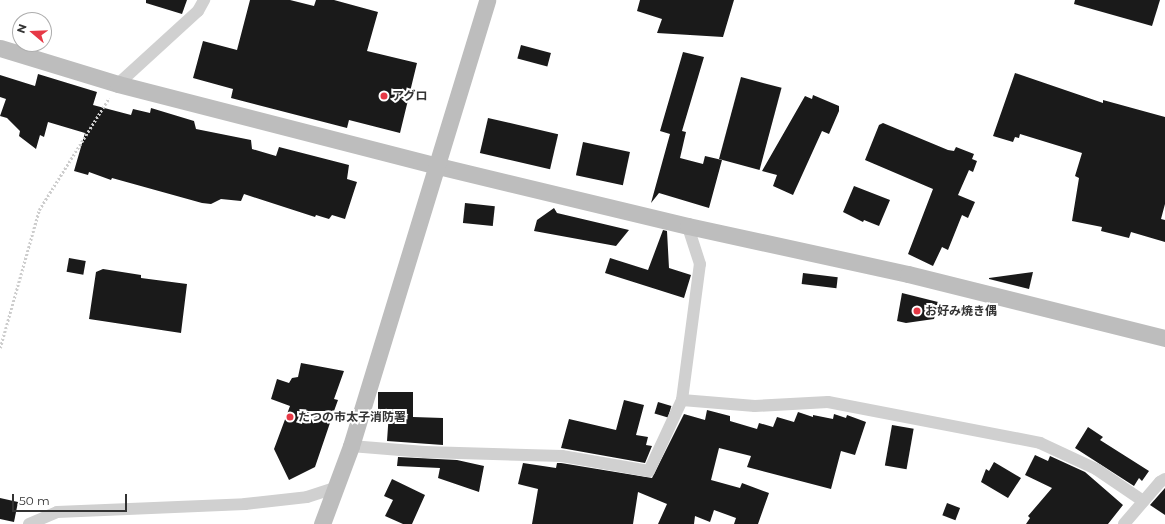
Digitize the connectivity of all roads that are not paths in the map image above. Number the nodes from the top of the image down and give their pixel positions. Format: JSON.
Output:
{"nodes":[{"id":1,"x":204,"y":0,"type":"edge"},
{"id":2,"x":487,"y":0,"type":"edge"},
{"id":3,"x":0,"y":48,"type":"edge"},
{"id":4,"x":118,"y":84,"type":"junction"},
{"id":5,"x":438,"y":166,"type":"junction"},
{"id":6,"x":688,"y":226,"type":"junction"},
{"id":7,"x":1165,"y":338,"type":"edge"},
{"id":8,"x":682,"y":400,"type":"junction"},
{"id":9,"x":352,"y":446,"type":"junction"},
{"id":10,"x":1165,"y":480,"type":"edge"},
{"id":11,"x":335,"y":488,"type":"junction"},
{"id":12,"x":1144,"y":502,"type":"junction"},
{"id":13,"x":29,"y":524,"type":"edge"},
{"id":14,"x":322,"y":524,"type":"edge"},
{"id":15,"x":1124,"y":524,"type":"edge"}],
"edges":[{"from":1,"to":4,"type":"street"},
{"from":2,"to":5,"type":"street"},
{"from":3,"to":4,"type":"street"},
{"from":4,"to":5,"type":"street"},
{"from":5,"to":6,"type":"street"},
{"from":5,"to":9,"type":"street"},
{"from":6,"to":7,"type":"street"},
{"from":6,"to":8,"type":"street"},
{"from":8,"to":9,"type":"street"},
{"from":8,"to":12,"type":"street"},
{"from":9,"to":11,"type":"street"},
{"from":10,"to":12,"type":"street"},
{"from":11,"to":13,"type":"street"},
{"from":11,"to":14,"type":"street"},
{"from":12,"to":15,"type":"street"}]}
